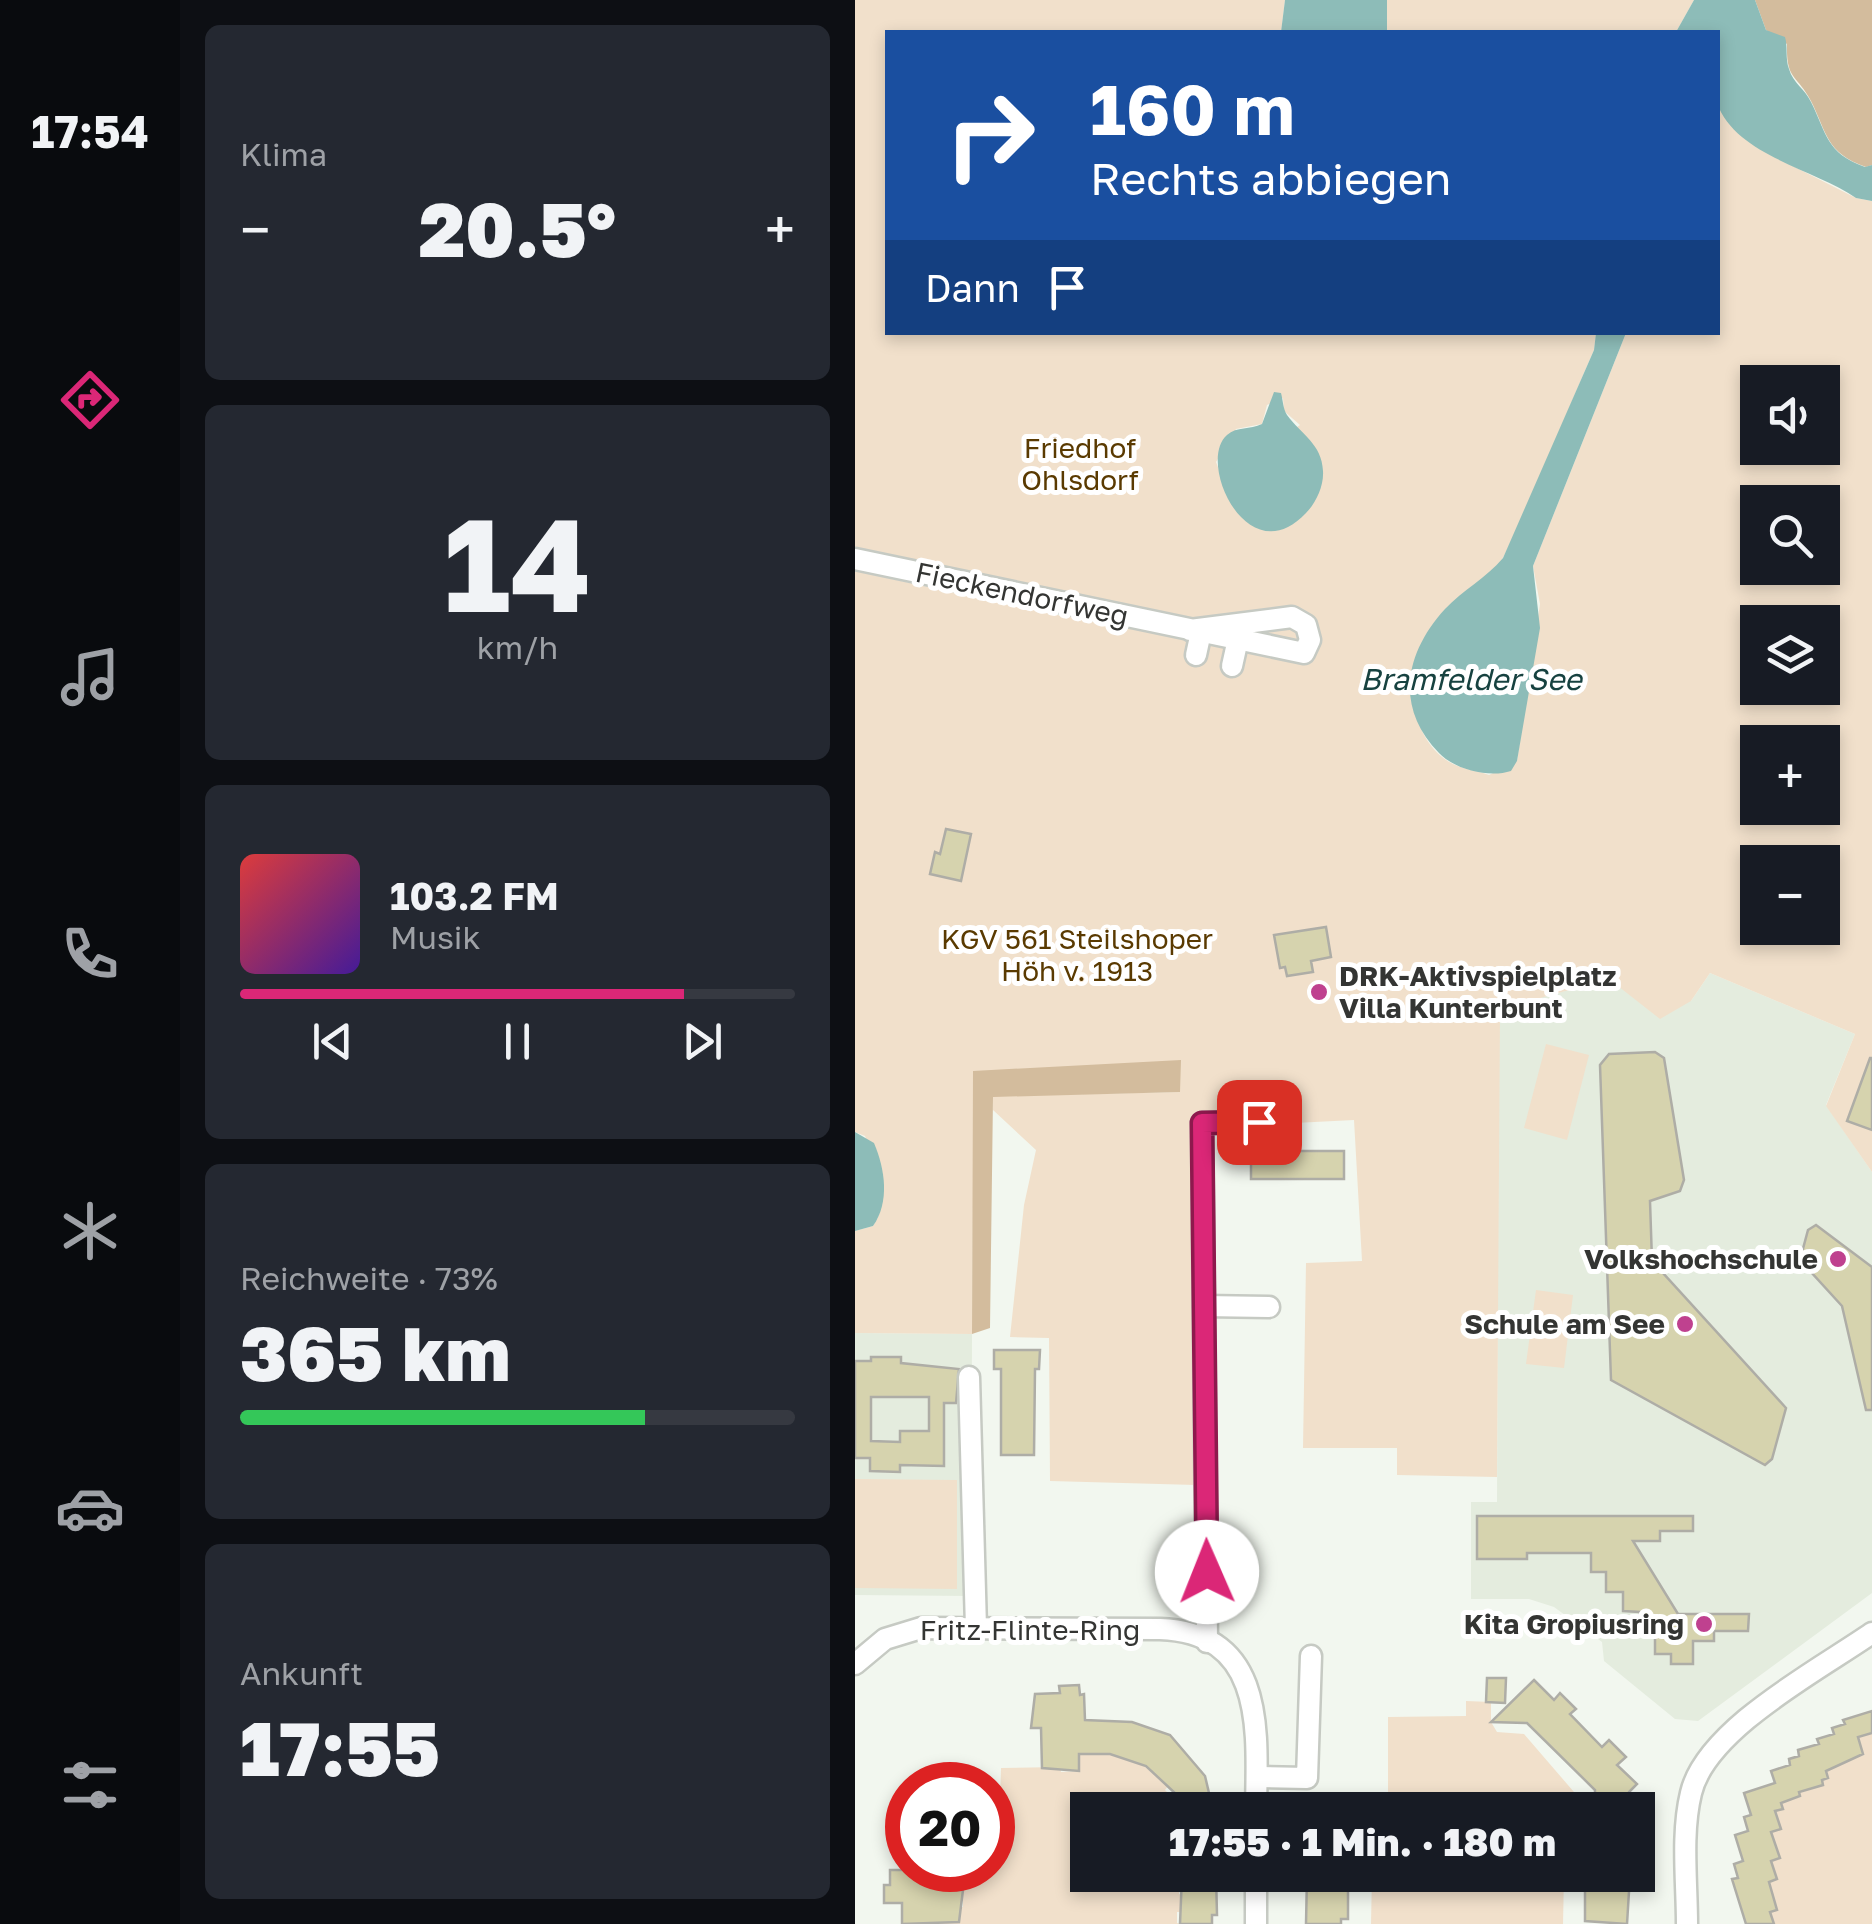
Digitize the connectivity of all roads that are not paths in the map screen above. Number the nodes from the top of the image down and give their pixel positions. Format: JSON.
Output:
{"nodes":[{"id":1,"x":855,"y":559,"type":"edge"},
{"id":2,"x":1195,"y":631,"type":"junction"},
{"id":3,"x":1237,"y":639,"type":"junction"},
{"id":4,"x":1196,"y":655,"type":"dead end"},
{"id":5,"x":1232,"y":666,"type":"dead end"},
{"id":6,"x":1259,"y":1122,"type":"dead end"},
{"id":7,"x":1204,"y":1306,"type":"junction"},
{"id":8,"x":1269,"y":1306,"type":"dead end"},
{"id":9,"x":969,"y":1377,"type":"dead end"},
{"id":10,"x":976,"y":1628,"type":"junction"},
{"id":11,"x":1872,"y":1633,"type":"edge"},
{"id":12,"x":1207,"y":1642,"type":"junction"},
{"id":13,"x":1311,"y":1656,"type":"dead end"},
{"id":14,"x":855,"y":1664,"type":"edge"},
{"id":15,"x":1257,"y":1778,"type":"junction"},
{"id":16,"x":1257,"y":1792,"type":"edge"},
{"id":17,"x":1256,"y":1892,"type":"edge"},
{"id":18,"x":1256,"y":1924,"type":"edge"},
{"id":19,"x":1687,"y":1924,"type":"edge"}],
"edges":[{"from":1,"to":2,"type":"street","name":"Fieckendorfweg"},
{"from":2,"to":3,"type":"street","name":"Fieckendorfweg"},
{"from":2,"to":3,"type":"street","name":"Fieckendorfweg"},
{"from":2,"to":4,"type":"street"},
{"from":3,"to":5,"type":"street"},
{"from":6,"to":7,"type":"street"},
{"from":7,"to":8,"type":"street"},
{"from":7,"to":12,"type":"street"},
{"from":9,"to":10,"type":"street"},
{"from":10,"to":12,"type":"street","name":"Fritz-Flinte-Ring"},
{"from":10,"to":14,"type":"street","name":"Fritz-Flinte-Ring"},
{"from":11,"to":19,"type":"street"},
{"from":12,"to":15,"type":"street"},
{"from":13,"to":15,"type":"street"},
{"from":15,"to":16,"type":"street"},
{"from":17,"to":18,"type":"street"}]}
